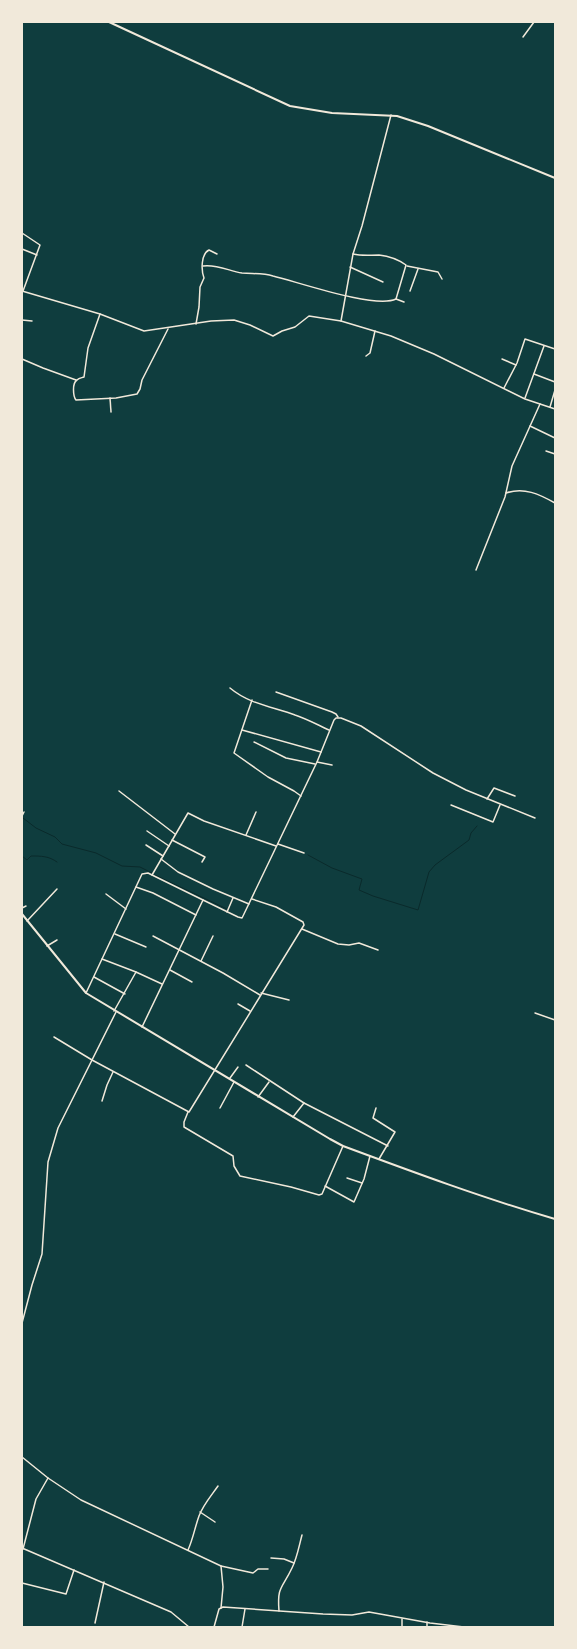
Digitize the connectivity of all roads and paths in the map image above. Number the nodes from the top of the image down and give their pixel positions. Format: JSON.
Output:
{"nodes":[{"id":1,"x":109,"y":22,"type":"edge"},
{"id":2,"x":534,"y":22,"type":"edge"},
{"id":3,"x":523,"y":37,"type":"dead end"},
{"id":4,"x":391,"y":115,"type":"junction"},
{"id":5,"x":555,"y":178,"type":"edge"},
{"id":6,"x":22,"y":233,"type":"edge"},
{"id":7,"x":22,"y":249,"type":"edge"},
{"id":8,"x":217,"y":254,"type":"dead end"},
{"id":9,"x":353,"y":254,"type":"junction"},
{"id":10,"x":37,"y":255,"type":"junction"},
{"id":11,"x":407,"y":265,"type":"junction"},
{"id":12,"x":203,"y":266,"type":"junction"},
{"id":13,"x":350,"y":267,"type":"junction"},
{"id":14,"x":418,"y":269,"type":"junction"},
{"id":15,"x":442,"y":279,"type":"dead end"},
{"id":16,"x":383,"y":282,"type":"dead end"},
{"id":17,"x":22,"y":291,"type":"edge"},
{"id":18,"x":410,"y":291,"type":"dead end"},
{"id":19,"x":345,"y":295,"type":"junction"},
{"id":20,"x":396,"y":299,"type":"junction"},
{"id":21,"x":404,"y":302,"type":"dead end"},
{"id":22,"x":100,"y":314,"type":"junction"},
{"id":23,"x":22,"y":320,"type":"edge"},
{"id":24,"x":32,"y":321,"type":"dead end"},
{"id":25,"x":341,"y":321,"type":"junction"},
{"id":26,"x":196,"y":324,"type":"junction"},
{"id":27,"x":168,"y":329,"type":"junction"},
{"id":28,"x":375,"y":331,"type":"junction"},
{"id":29,"x":544,"y":346,"type":"junction"},
{"id":30,"x":555,"y":349,"type":"edge"},
{"id":31,"x":366,"y":356,"type":"dead end"},
{"id":32,"x":22,"y":359,"type":"edge"},
{"id":33,"x":502,"y":359,"type":"dead end"},
{"id":34,"x":516,"y":365,"type":"junction"},
{"id":35,"x":534,"y":374,"type":"junction"},
{"id":36,"x":76,"y":380,"type":"junction"},
{"id":37,"x":555,"y":382,"type":"edge"},
{"id":38,"x":504,"y":389,"type":"junction"},
{"id":39,"x":555,"y":390,"type":"edge"},
{"id":40,"x":110,"y":398,"type":"junction"},
{"id":41,"x":525,"y":399,"type":"junction"},
{"id":42,"x":540,"y":404,"type":"junction"},
{"id":43,"x":550,"y":407,"type":"junction"},
{"id":44,"x":555,"y":409,"type":"edge"},
{"id":45,"x":111,"y":412,"type":"dead end"},
{"id":46,"x":530,"y":426,"type":"junction"},
{"id":47,"x":555,"y":438,"type":"edge"},
{"id":48,"x":546,"y":451,"type":"dead end"},
{"id":49,"x":555,"y":454,"type":"edge"},
{"id":50,"x":506,"y":494,"type":"junction"},
{"id":51,"x":555,"y":503,"type":"edge"},
{"id":52,"x":476,"y":570,"type":"dead end"},
{"id":53,"x":230,"y":688,"type":"dead end"},
{"id":54,"x":276,"y":692,"type":"dead end"},
{"id":55,"x":252,"y":700,"type":"junction"},
{"id":56,"x":338,"y":718,"type":"junction"},
{"id":57,"x":242,"y":730,"type":"junction"},
{"id":58,"x":329,"y":730,"type":"junction"},
{"id":59,"x":254,"y":742,"type":"dead end"},
{"id":60,"x":321,"y":752,"type":"junction"},
{"id":61,"x":316,"y":763,"type":"junction"},
{"id":62,"x":332,"y":765,"type":"dead end"},
{"id":63,"x":119,"y":791,"type":"dead end"},
{"id":64,"x":300,"y":796,"type":"junction"},
{"id":65,"x":515,"y":796,"type":"dead end"},
{"id":66,"x":487,"y":799,"type":"junction"},
{"id":67,"x":451,"y":805,"type":"dead end"},
{"id":68,"x":500,"y":805,"type":"junction"},
{"id":69,"x":24,"y":812,"type":"dead end"},
{"id":70,"x":256,"y":812,"type":"dead end"},
{"id":71,"x":22,"y":816,"type":"edge"},
{"id":72,"x":535,"y":818,"type":"dead end"},
{"id":73,"x":147,"y":831,"type":"dead end"},
{"id":74,"x":175,"y":834,"type":"junction"},
{"id":75,"x":246,"y":835,"type":"junction"},
{"id":76,"x":172,"y":840,"type":"junction"},
{"id":77,"x":146,"y":844,"type":"dead end"},
{"id":78,"x":277,"y":845,"type":"junction"},
{"id":79,"x":169,"y":846,"type":"junction"},
{"id":80,"x":304,"y":852,"type":"dead end"},
{"id":81,"x":163,"y":856,"type":"junction"},
{"id":82,"x":161,"y":859,"type":"junction"},
{"id":83,"x":202,"y":862,"type":"dead end"},
{"id":84,"x":152,"y":875,"type":"junction"},
{"id":85,"x":136,"y":887,"type":"junction"},
{"id":86,"x":57,"y":889,"type":"dead end"},
{"id":87,"x":106,"y":894,"type":"dead end"},
{"id":88,"x":233,"y":898,"type":"junction"},
{"id":89,"x":252,"y":899,"type":"junction"},
{"id":90,"x":203,"y":900,"type":"junction"},
{"id":91,"x":249,"y":904,"type":"junction"},
{"id":92,"x":26,"y":906,"type":"dead end"},
{"id":93,"x":22,"y":908,"type":"edge"},
{"id":94,"x":126,"y":909,"type":"junction"},
{"id":95,"x":227,"y":911,"type":"junction"},
{"id":96,"x":22,"y":914,"type":"edge"},
{"id":97,"x":196,"y":916,"type":"junction"},
{"id":98,"x":28,"y":921,"type":"junction"},
{"id":99,"x":302,"y":929,"type":"junction"},
{"id":100,"x":114,"y":934,"type":"junction"},
{"id":101,"x":153,"y":936,"type":"dead end"},
{"id":102,"x":213,"y":936,"type":"dead end"},
{"id":103,"x":57,"y":940,"type":"dead end"},
{"id":104,"x":47,"y":946,"type":"junction"},
{"id":105,"x":146,"y":947,"type":"dead end"},
{"id":106,"x":180,"y":950,"type":"junction"},
{"id":107,"x":378,"y":950,"type":"dead end"},
{"id":108,"x":102,"y":959,"type":"junction"},
{"id":109,"x":201,"y":961,"type":"junction"},
{"id":110,"x":170,"y":970,"type":"junction"},
{"id":111,"x":136,"y":972,"type":"junction"},
{"id":112,"x":94,"y":977,"type":"junction"},
{"id":113,"x":192,"y":982,"type":"dead end"},
{"id":114,"x":163,"y":985,"type":"junction"},
{"id":115,"x":86,"y":993,"type":"junction"},
{"id":116,"x":125,"y":994,"type":"junction"},
{"id":117,"x":260,"y":994,"type":"junction"},
{"id":118,"x":289,"y":1000,"type":"dead end"},
{"id":119,"x":238,"y":1004,"type":"dead end"},
{"id":120,"x":250,"y":1011,"type":"junction"},
{"id":121,"x":115,"y":1012,"type":"junction"},
{"id":122,"x":535,"y":1013,"type":"dead end"},
{"id":123,"x":555,"y":1020,"type":"edge"},
{"id":124,"x":142,"y":1027,"type":"junction"},
{"id":125,"x":54,"y":1037,"type":"dead end"},
{"id":126,"x":92,"y":1060,"type":"junction"},
{"id":127,"x":246,"y":1065,"type":"dead end"},
{"id":128,"x":238,"y":1067,"type":"dead end"},
{"id":129,"x":213,"y":1070,"type":"junction"},
{"id":130,"x":113,"y":1072,"type":"junction"},
{"id":131,"x":229,"y":1079,"type":"junction"},
{"id":132,"x":234,"y":1082,"type":"junction"},
{"id":133,"x":270,"y":1082,"type":"junction"},
{"id":134,"x":258,"y":1097,"type":"junction"},
{"id":135,"x":102,"y":1102,"type":"dead end"},
{"id":136,"x":304,"y":1103,"type":"junction"},
{"id":137,"x":220,"y":1108,"type":"dead end"},
{"id":138,"x":376,"y":1108,"type":"dead end"},
{"id":139,"x":189,"y":1112,"type":"junction"},
{"id":140,"x":293,"y":1117,"type":"junction"},
{"id":141,"x":342,"y":1146,"type":"junction"},
{"id":142,"x":388,"y":1146,"type":"junction"},
{"id":143,"x":370,"y":1156,"type":"junction"},
{"id":144,"x":379,"y":1159,"type":"junction"},
{"id":145,"x":347,"y":1178,"type":"dead end"},
{"id":146,"x":362,"y":1183,"type":"junction"},
{"id":147,"x":325,"y":1186,"type":"junction"},
{"id":148,"x":555,"y":1219,"type":"edge"},
{"id":149,"x":22,"y":1323,"type":"edge"},
{"id":150,"x":22,"y":1457,"type":"edge"},
{"id":151,"x":48,"y":1478,"type":"junction"},
{"id":152,"x":218,"y":1486,"type":"dead end"},
{"id":153,"x":200,"y":1512,"type":"junction"},
{"id":154,"x":215,"y":1522,"type":"dead end"},
{"id":155,"x":302,"y":1535,"type":"dead end"},
{"id":156,"x":23,"y":1548,"type":"edge"},
{"id":157,"x":188,"y":1550,"type":"junction"},
{"id":158,"x":271,"y":1558,"type":"dead end"},
{"id":159,"x":294,"y":1563,"type":"junction"},
{"id":160,"x":221,"y":1566,"type":"junction"},
{"id":161,"x":268,"y":1569,"type":"dead end"},
{"id":162,"x":74,"y":1570,"type":"junction"},
{"id":163,"x":104,"y":1582,"type":"junction"},
{"id":164,"x":22,"y":1583,"type":"edge"},
{"id":165,"x":221,"y":1608,"type":"junction"},
{"id":166,"x":245,"y":1609,"type":"junction"},
{"id":167,"x":278,"y":1612,"type":"junction"},
{"id":168,"x":402,"y":1618,"type":"junction"},
{"id":169,"x":427,"y":1622,"type":"junction"},
{"id":170,"x":95,"y":1623,"type":"dead end"},
{"id":171,"x":189,"y":1627,"type":"edge"},
{"id":172,"x":214,"y":1627,"type":"edge"},
{"id":173,"x":242,"y":1627,"type":"edge"},
{"id":174,"x":402,"y":1627,"type":"edge"},
{"id":175,"x":427,"y":1627,"type":"edge"},
{"id":176,"x":464,"y":1627,"type":"edge"}],
"edges":[{"from":1,"to":4,"type":"main road"},
{"from":2,"to":3,"type":"street"},
{"from":4,"to":5,"type":"main road"},
{"from":4,"to":9,"type":"street"},
{"from":6,"to":10,"type":"street"},
{"from":7,"to":10,"type":"street"},
{"from":8,"to":12,"type":"street"},
{"from":9,"to":11,"type":"street"},
{"from":9,"to":13,"type":"street"},
{"from":10,"to":17,"type":"street"},
{"from":11,"to":14,"type":"street"},
{"from":11,"to":20,"type":"street"},
{"from":12,"to":19,"type":"street"},
{"from":12,"to":26,"type":"street"},
{"from":13,"to":16,"type":"street"},
{"from":13,"to":19,"type":"street"},
{"from":14,"to":15,"type":"street"},
{"from":14,"to":18,"type":"street"},
{"from":17,"to":22,"type":"street"},
{"from":19,"to":20,"type":"street"},
{"from":19,"to":25,"type":"street"},
{"from":20,"to":21,"type":"street"},
{"from":22,"to":27,"type":"street"},
{"from":22,"to":36,"type":"street"},
{"from":23,"to":24,"type":"street"},
{"from":25,"to":26,"type":"street"},
{"from":25,"to":28,"type":"street"},
{"from":26,"to":27,"type":"street"},
{"from":27,"to":40,"type":"street"},
{"from":28,"to":31,"type":"street"},
{"from":28,"to":38,"type":"street"},
{"from":29,"to":30,"type":"street"},
{"from":29,"to":34,"type":"street"},
{"from":29,"to":35,"type":"street"},
{"from":32,"to":36,"type":"street"},
{"from":33,"to":34,"type":"street"},
{"from":34,"to":38,"type":"street"},
{"from":35,"to":37,"type":"street"},
{"from":35,"to":41,"type":"street"},
{"from":36,"to":40,"type":"street"},
{"from":38,"to":41,"type":"street"},
{"from":39,"to":43,"type":"street"},
{"from":40,"to":45,"type":"street"},
{"from":41,"to":42,"type":"street"},
{"from":42,"to":43,"type":"street"},
{"from":42,"to":46,"type":"street"},
{"from":43,"to":44,"type":"street"},
{"from":46,"to":47,"type":"street"},
{"from":46,"to":50,"type":"street"},
{"from":48,"to":49,"type":"street"},
{"from":50,"to":51,"type":"street"},
{"from":50,"to":52,"type":"street"},
{"from":53,"to":55,"type":"street"},
{"from":54,"to":56,"type":"street"},
{"from":55,"to":57,"type":"street"},
{"from":55,"to":58,"type":"street"},
{"from":56,"to":58,"type":"street"},
{"from":56,"to":66,"type":"street"},
{"from":57,"to":60,"type":"street"},
{"from":57,"to":64,"type":"street"},
{"from":58,"to":60,"type":"street"},
{"from":59,"to":61,"type":"street"},
{"from":60,"to":61,"type":"street"},
{"from":61,"to":62,"type":"street"},
{"from":61,"to":64,"type":"street"},
{"from":63,"to":74,"type":"street"},
{"from":64,"to":78,"type":"street"},
{"from":65,"to":66,"type":"street"},
{"from":66,"to":68,"type":"street"},
{"from":67,"to":68,"type":"street"},
{"from":68,"to":72,"type":"street"},
{"from":69,"to":71,"type":"street"},
{"from":70,"to":75,"type":"street"},
{"from":73,"to":79,"type":"street"},
{"from":74,"to":75,"type":"street"},
{"from":74,"to":76,"type":"street"},
{"from":75,"to":78,"type":"street"},
{"from":76,"to":79,"type":"street"},
{"from":76,"to":83,"type":"street"},
{"from":77,"to":81,"type":"street"},
{"from":78,"to":80,"type":"street"},
{"from":78,"to":89,"type":"street"},
{"from":79,"to":81,"type":"street"},
{"from":81,"to":82,"type":"street"},
{"from":82,"to":84,"type":"street"},
{"from":82,"to":88,"type":"street"},
{"from":84,"to":85,"type":"street"},
{"from":84,"to":90,"type":"street"},
{"from":85,"to":94,"type":"street"},
{"from":85,"to":97,"type":"street"},
{"from":86,"to":98,"type":"street"},
{"from":87,"to":94,"type":"street"},
{"from":88,"to":91,"type":"street"},
{"from":88,"to":95,"type":"street"},
{"from":89,"to":91,"type":"street"},
{"from":89,"to":99,"type":"street"},
{"from":90,"to":95,"type":"street"},
{"from":90,"to":97,"type":"street"},
{"from":91,"to":95,"type":"street"},
{"from":92,"to":93,"type":"street"},
{"from":94,"to":100,"type":"street"},
{"from":96,"to":98,"type":"main road"},
{"from":97,"to":106,"type":"street"},
{"from":98,"to":104,"type":"main road"},
{"from":99,"to":107,"type":"street"},
{"from":99,"to":117,"type":"street"},
{"from":100,"to":105,"type":"street"},
{"from":100,"to":108,"type":"street"},
{"from":101,"to":106,"type":"street"},
{"from":102,"to":109,"type":"street"},
{"from":103,"to":104,"type":"street"},
{"from":104,"to":115,"type":"main road"},
{"from":106,"to":109,"type":"street"},
{"from":106,"to":110,"type":"street"},
{"from":108,"to":111,"type":"street"},
{"from":108,"to":112,"type":"street"},
{"from":109,"to":117,"type":"street"},
{"from":110,"to":113,"type":"street"},
{"from":110,"to":114,"type":"street"},
{"from":111,"to":114,"type":"street"},
{"from":111,"to":116,"type":"street"},
{"from":112,"to":115,"type":"street"},
{"from":112,"to":116,"type":"street"},
{"from":114,"to":124,"type":"street"},
{"from":115,"to":121,"type":"main road"},
{"from":116,"to":121,"type":"street"},
{"from":117,"to":118,"type":"street"},
{"from":117,"to":120,"type":"street"},
{"from":119,"to":120,"type":"street"},
{"from":120,"to":129,"type":"street"},
{"from":121,"to":124,"type":"main road"},
{"from":121,"to":126,"type":"street"},
{"from":122,"to":123,"type":"street"},
{"from":124,"to":129,"type":"main road"},
{"from":125,"to":126,"type":"street"},
{"from":126,"to":130,"type":"street"},
{"from":126,"to":149,"type":"street"},
{"from":127,"to":133,"type":"street"},
{"from":128,"to":131,"type":"street"},
{"from":129,"to":131,"type":"main road"},
{"from":129,"to":139,"type":"street"},
{"from":130,"to":135,"type":"street"},
{"from":130,"to":139,"type":"street"},
{"from":131,"to":132,"type":"main road"},
{"from":132,"to":134,"type":"main road"},
{"from":132,"to":137,"type":"street"},
{"from":133,"to":134,"type":"street"},
{"from":133,"to":136,"type":"street"},
{"from":134,"to":140,"type":"main road"},
{"from":136,"to":140,"type":"street"},
{"from":136,"to":142,"type":"street"},
{"from":138,"to":142,"type":"street"},
{"from":139,"to":147,"type":"street"},
{"from":140,"to":141,"type":"main road"},
{"from":141,"to":143,"type":"main road"},
{"from":141,"to":147,"type":"street"},
{"from":142,"to":144,"type":"street"},
{"from":143,"to":144,"type":"main road"},
{"from":143,"to":146,"type":"street"},
{"from":144,"to":148,"type":"main road"},
{"from":145,"to":146,"type":"street"},
{"from":146,"to":147,"type":"street"},
{"from":150,"to":151,"type":"street"},
{"from":151,"to":156,"type":"street"},
{"from":151,"to":157,"type":"street"},
{"from":152,"to":153,"type":"street"},
{"from":153,"to":154,"type":"street"},
{"from":153,"to":157,"type":"street"},
{"from":155,"to":159,"type":"street"},
{"from":156,"to":162,"type":"street"},
{"from":157,"to":160,"type":"street"},
{"from":158,"to":159,"type":"street"},
{"from":159,"to":167,"type":"street"},
{"from":160,"to":161,"type":"street"},
{"from":160,"to":165,"type":"street"},
{"from":162,"to":163,"type":"street"},
{"from":162,"to":164,"type":"street"},
{"from":163,"to":170,"type":"street"},
{"from":163,"to":171,"type":"street"},
{"from":165,"to":166,"type":"street"},
{"from":165,"to":172,"type":"street"},
{"from":166,"to":167,"type":"street"},
{"from":166,"to":173,"type":"street"},
{"from":167,"to":168,"type":"street"},
{"from":168,"to":169,"type":"street"},
{"from":168,"to":174,"type":"street"},
{"from":169,"to":175,"type":"street"},
{"from":169,"to":176,"type":"street"}]}
